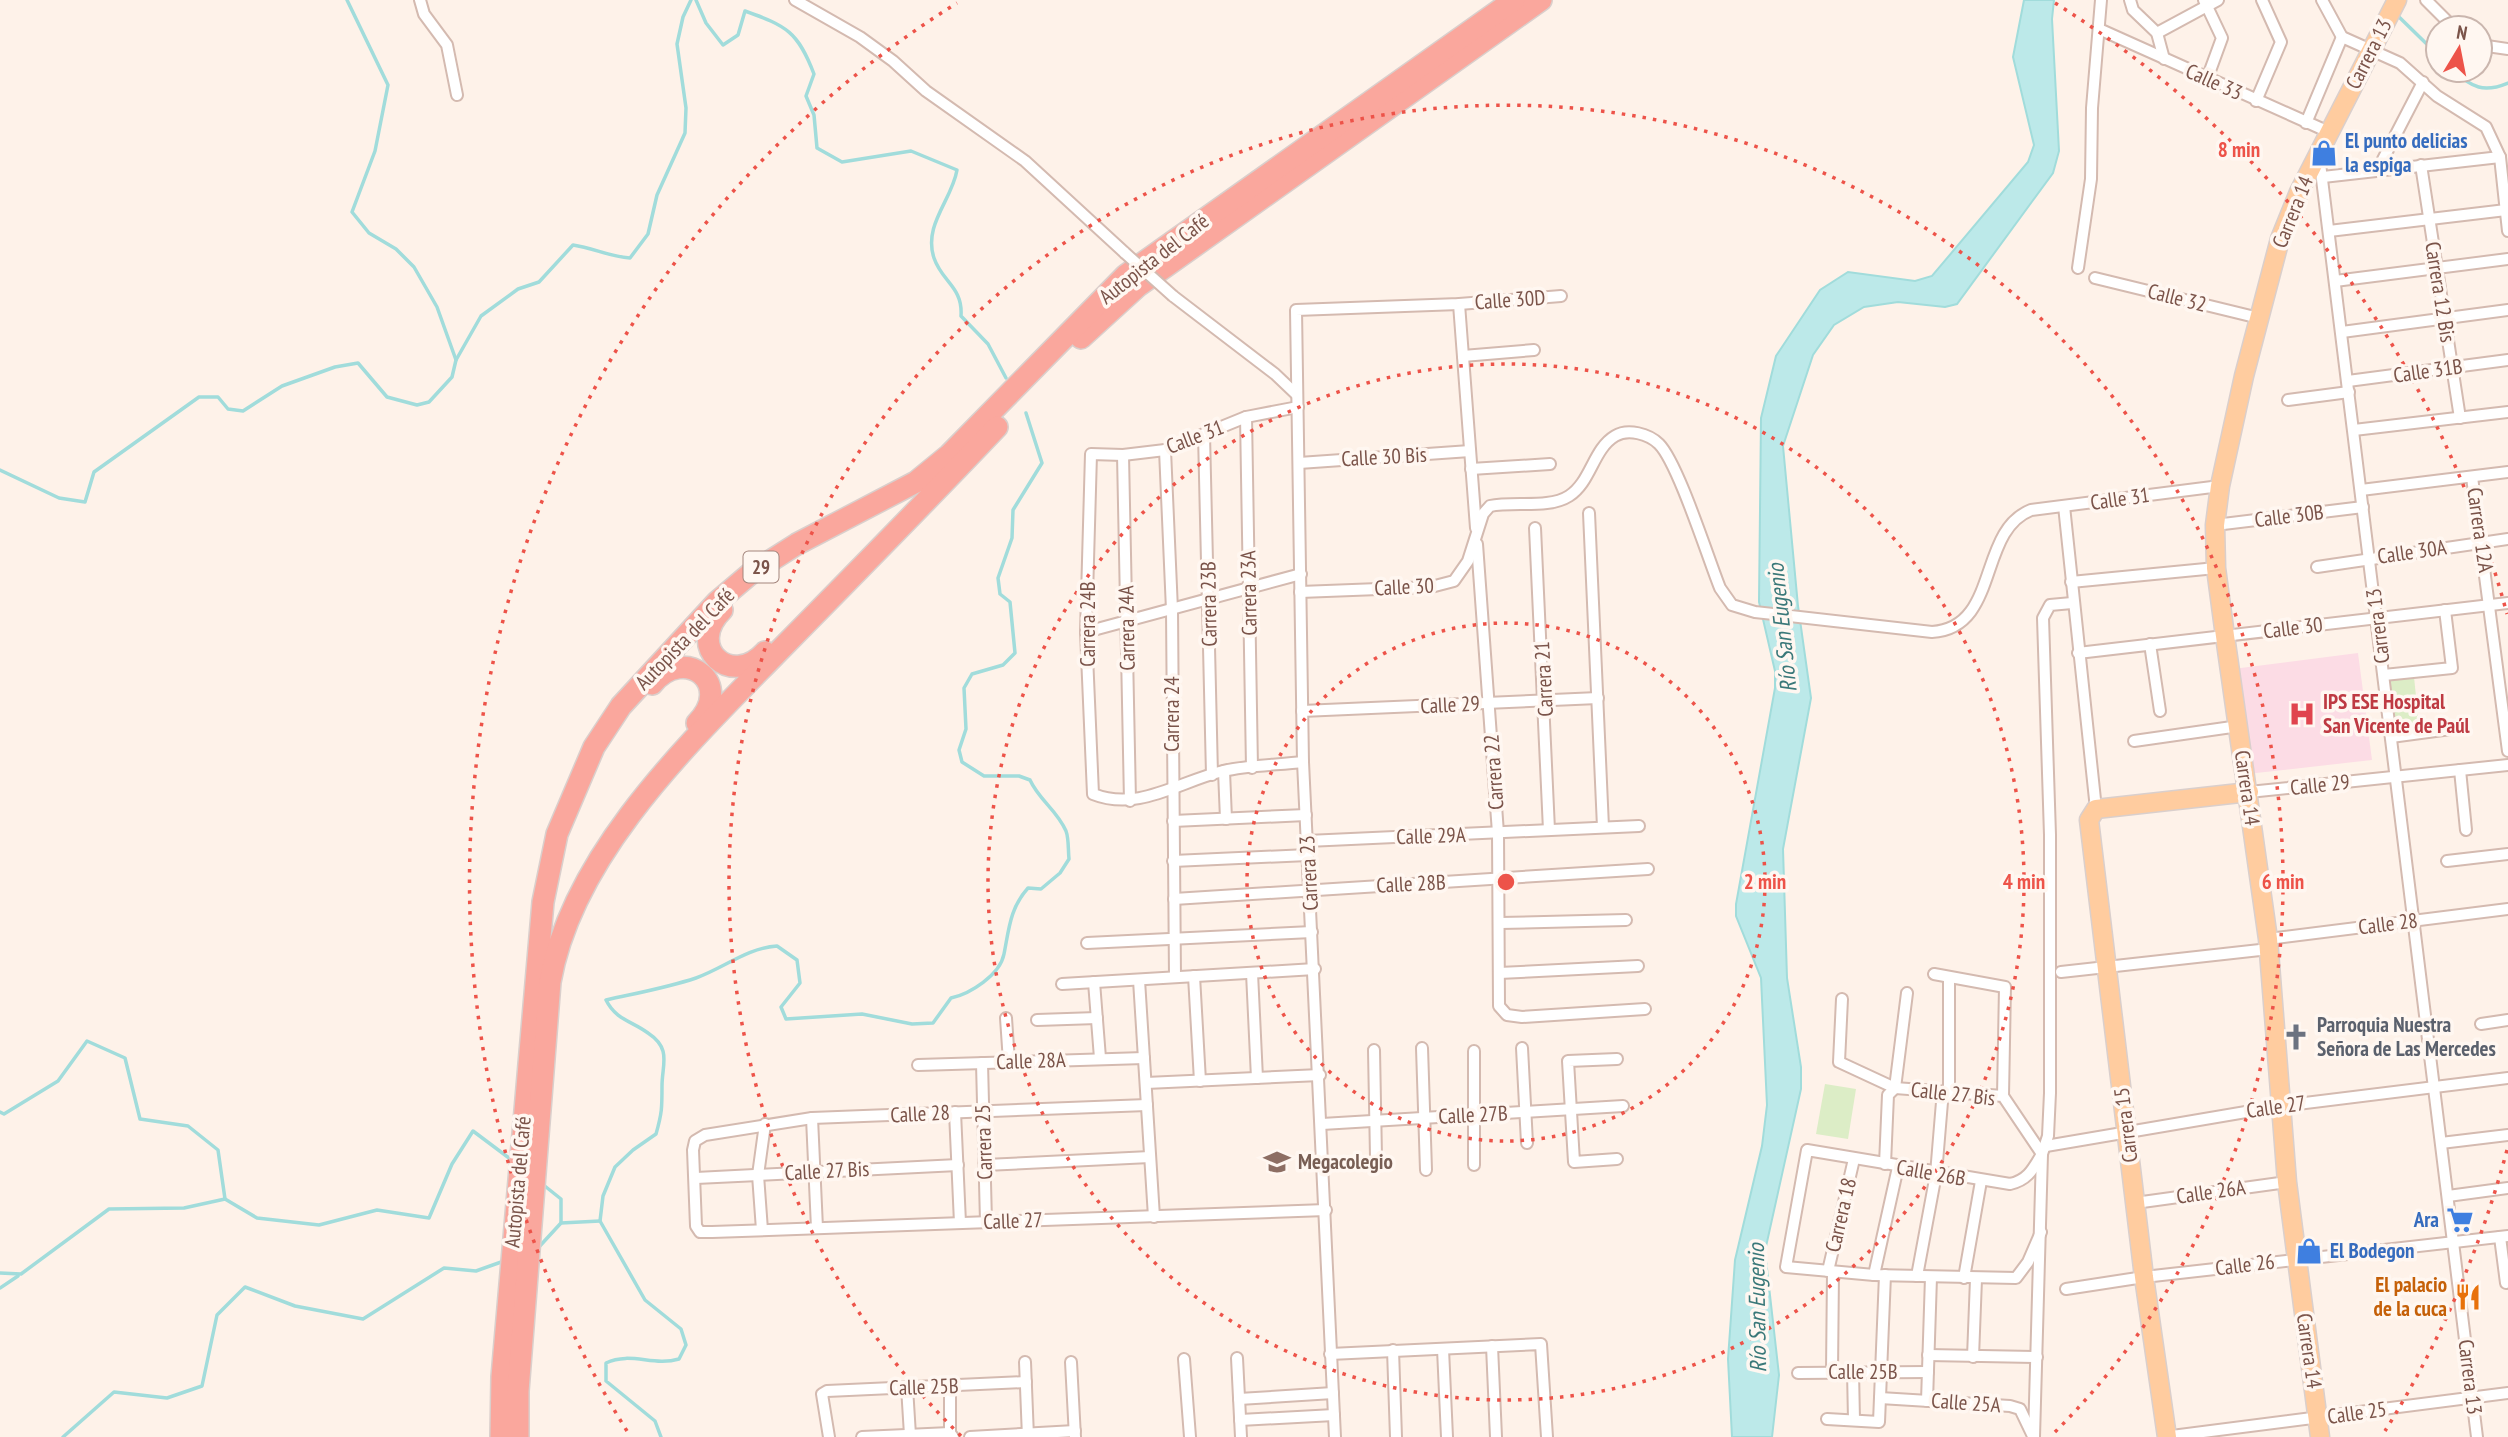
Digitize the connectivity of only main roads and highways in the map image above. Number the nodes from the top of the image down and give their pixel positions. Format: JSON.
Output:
{"nodes":[{"id":1,"x":1514,"y":0,"type":"edge"},
{"id":2,"x":1541,"y":0,"type":"edge"},
{"id":3,"x":2398,"y":0,"type":"edge"},
{"id":4,"x":2319,"y":152,"type":"joint"},
{"id":5,"x":867,"y":508,"type":"junction"},
{"id":6,"x":885,"y":540,"type":"junction"},
{"id":7,"x":2249,"y":792,"type":"junction"},
{"id":8,"x":2094,"y":811,"type":"joint"},
{"id":9,"x":552,"y":855,"type":"junction"},
{"id":10,"x":592,"y":870,"type":"junction"},
{"id":11,"x":501,"y":1437,"type":"edge"},
{"id":12,"x":518,"y":1437,"type":"edge"},
{"id":13,"x":2166,"y":1437,"type":"edge"},
{"id":14,"x":2320,"y":1437,"type":"edge"}],
"edges":[{"from":1,"to":5,"type":"highway","name":"Autopista del Café","number":"29"},
{"from":2,"to":6,"type":"highway","name":"Autopista del Café"},
{"from":3,"to":4,"type":"main road","name":"Carrera 13"},
{"from":4,"to":7,"type":"main road","name":"Carrera 14"},
{"from":5,"to":6,"type":"highway"},
{"from":5,"to":9,"type":"highway","name":"Autopista del Café","number":"29"},
{"from":6,"to":10,"type":"highway","name":"Autopista del Café"},
{"from":7,"to":8,"type":"main road","name":"Calle 29"},
{"from":7,"to":14,"type":"main road","name":"Carrera 14"},
{"from":8,"to":13,"type":"main road","name":"Carrera 15"},
{"from":9,"to":10,"type":"highway"},
{"from":9,"to":11,"type":"highway","name":"Autopista del Café","number":"29"},
{"from":10,"to":12,"type":"highway","name":"Autopista del Café"}]}
